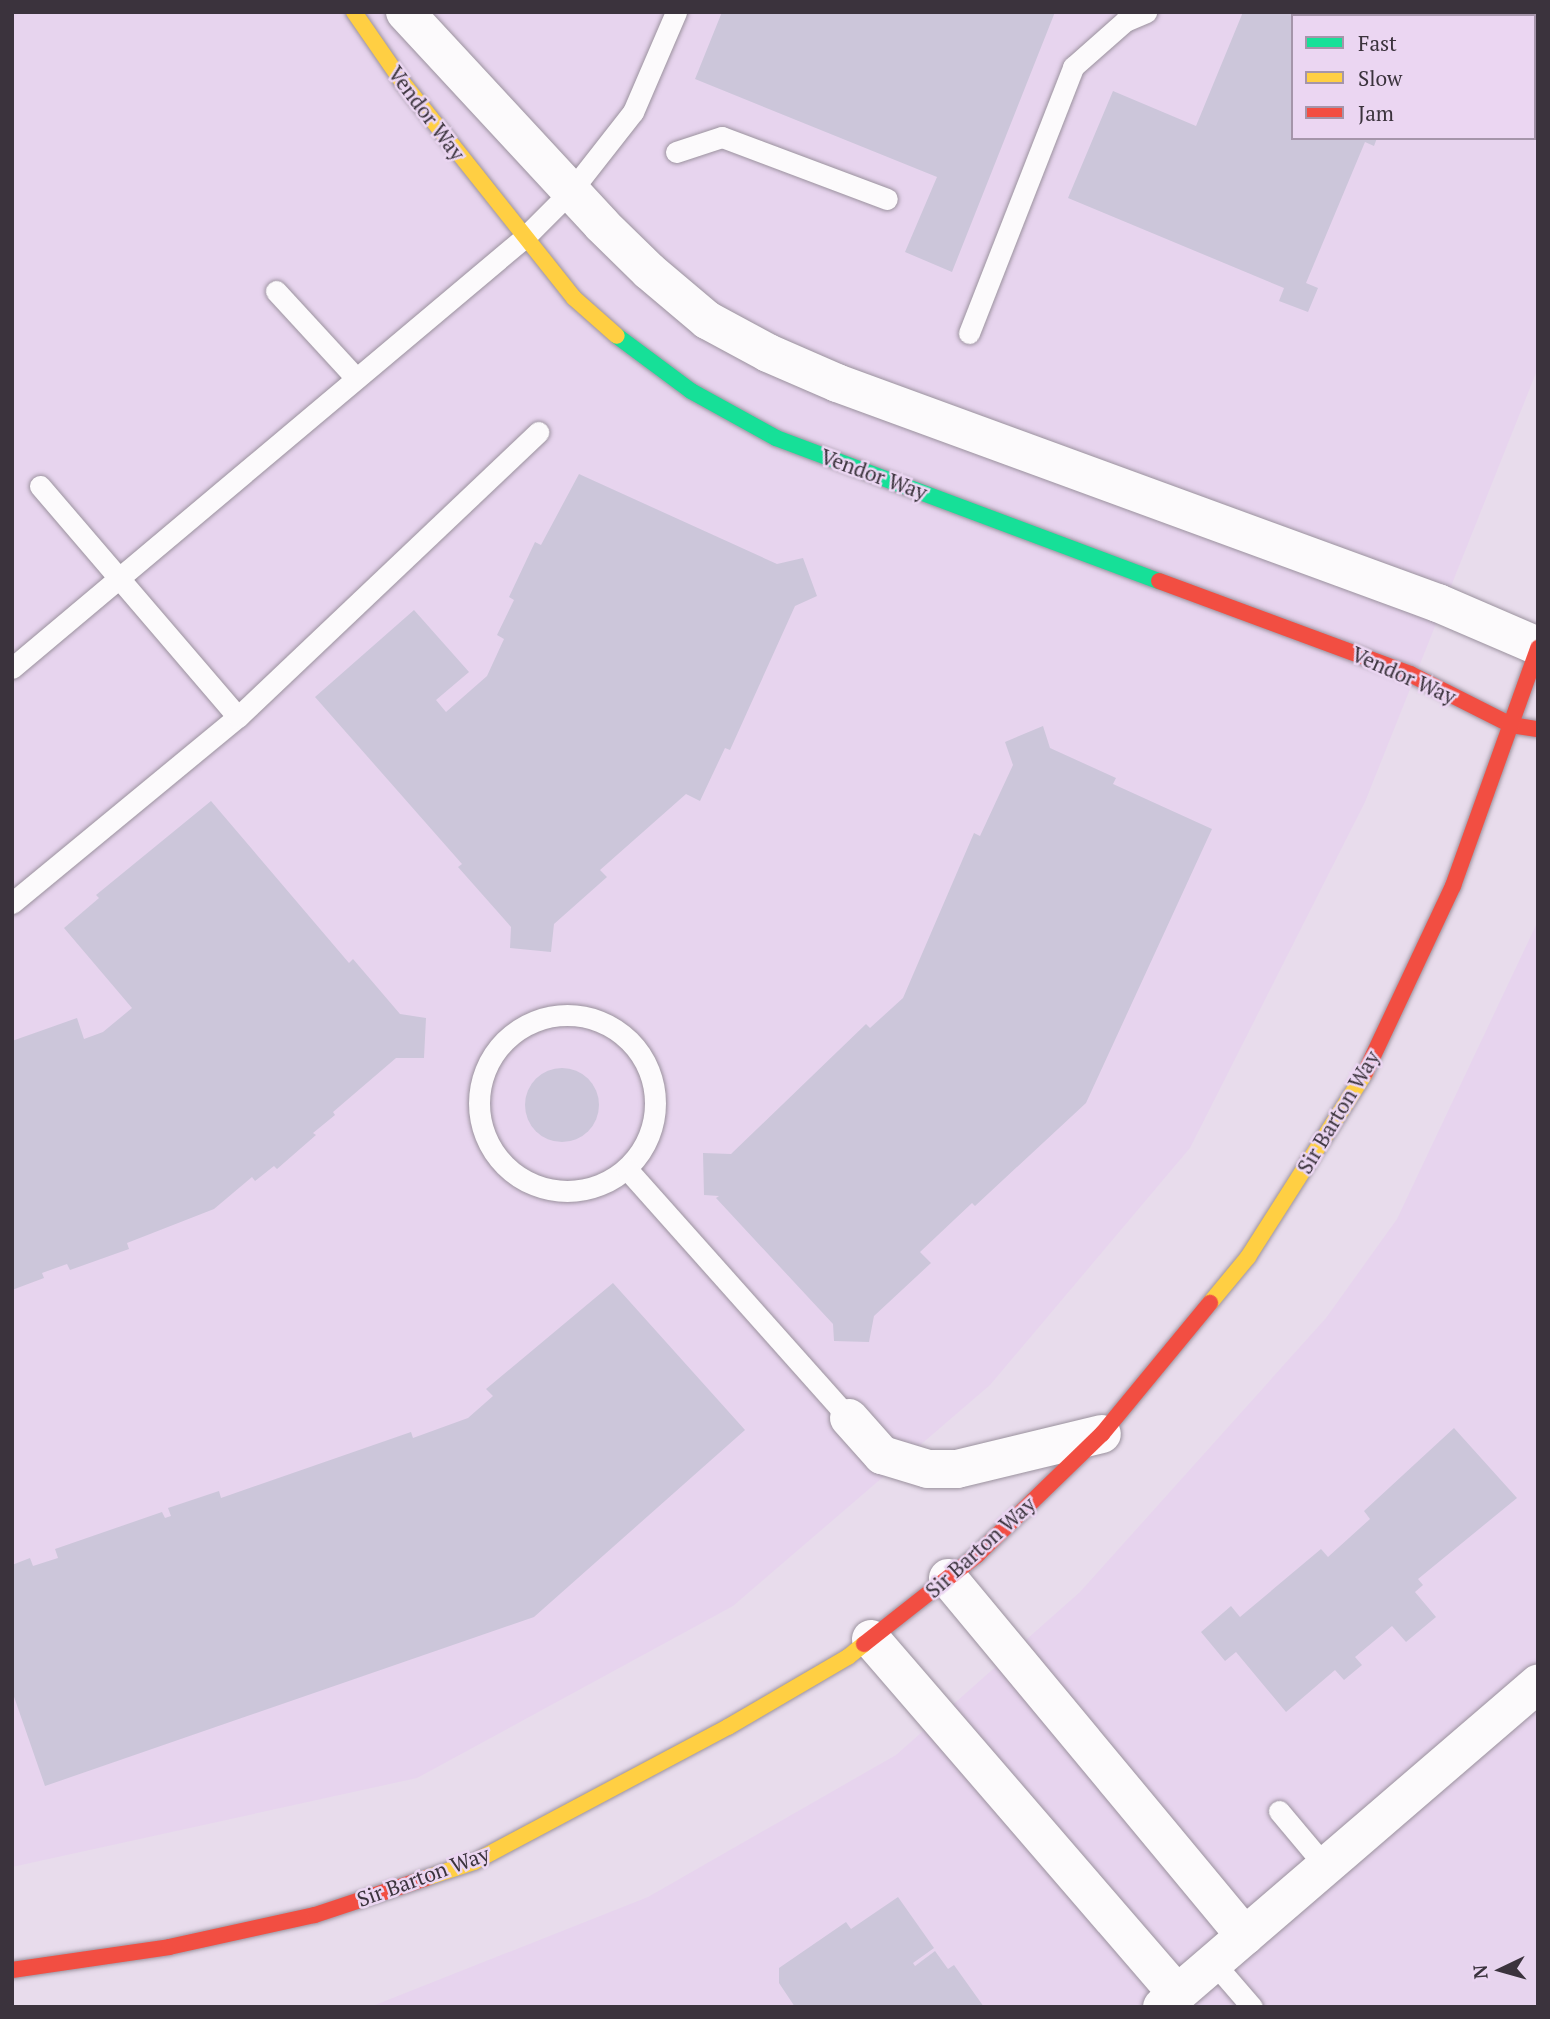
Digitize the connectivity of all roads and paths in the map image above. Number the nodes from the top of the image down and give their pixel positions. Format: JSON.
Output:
{"nodes":[{"id":1,"x":354,"y":12,"type":"edge"},
{"id":2,"x":405,"y":12,"type":"edge"},
{"id":3,"x":676,"y":12,"type":"edge"},
{"id":4,"x":1146,"y":12,"type":"edge"},
{"id":5,"x":676,"y":152,"type":"dead end"},
{"id":6,"x":571,"y":191,"type":"junction"},
{"id":7,"x":887,"y":199,"type":"dead end"},
{"id":8,"x":525,"y":237,"type":"junction"},
{"id":9,"x":276,"y":291,"type":"dead end"},
{"id":10,"x":970,"y":332,"type":"dead end"},
{"id":11,"x":356,"y":378,"type":"junction"},
{"id":12,"x":538,"y":432,"type":"dead end"},
{"id":13,"x":40,"y":486,"type":"dead end"},
{"id":14,"x":119,"y":579,"type":"junction"},
{"id":15,"x":1538,"y":647,"type":"edge"},
{"id":16,"x":12,"y":668,"type":"edge"},
{"id":17,"x":239,"y":718,"type":"junction"},
{"id":18,"x":1511,"y":725,"type":"junction"},
{"id":19,"x":1538,"y":729,"type":"edge"},
{"id":20,"x":12,"y":903,"type":"edge"},
{"id":21,"x":627,"y":1169,"type":"junction"},
{"id":22,"x":849,"y":1418,"type":"joint"},
{"id":23,"x":1102,"y":1434,"type":"junction"},
{"id":24,"x":948,"y":1578,"type":"junction"},
{"id":25,"x":871,"y":1639,"type":"junction"},
{"id":26,"x":1538,"y":1684,"type":"edge"},
{"id":27,"x":1279,"y":1811,"type":"dead end"},
{"id":28,"x":1325,"y":1867,"type":"junction"},
{"id":29,"x":1245,"y":1936,"type":"junction"},
{"id":30,"x":1214,"y":1963,"type":"junction"},
{"id":31,"x":12,"y":1970,"type":"edge"},
{"id":32,"x":1169,"y":2001,"type":"edge"},
{"id":33,"x":1252,"y":2007,"type":"edge"}],
"edges":[{"from":1,"to":8,"type":"main road","name":"Vendor Way"},
{"from":2,"to":6,"type":"street"},
{"from":3,"to":6,"type":"lane"},
{"from":4,"to":10,"type":"lane"},
{"from":5,"to":7,"type":"lane"},
{"from":6,"to":8,"type":"lane"},
{"from":6,"to":15,"type":"street"},
{"from":8,"to":11,"type":"lane"},
{"from":8,"to":18,"type":"main road","name":"Vendor Way"},
{"from":9,"to":11,"type":"lane"},
{"from":11,"to":14,"type":"lane"},
{"from":12,"to":17,"type":"lane"},
{"from":13,"to":14,"type":"lane"},
{"from":14,"to":16,"type":"lane"},
{"from":14,"to":17,"type":"lane"},
{"from":15,"to":18,"type":"main road","name":"Sir Barton Way"},
{"from":17,"to":20,"type":"lane"},
{"from":18,"to":19,"type":"main road","name":"Vendor Way"},
{"from":18,"to":23,"type":"main road","name":"Sir Barton Way"},
{"from":21,"to":21,"type":"lane"},
{"from":21,"to":22,"type":"lane"},
{"from":22,"to":23,"type":"street"},
{"from":23,"to":24,"type":"main road","name":"Sir Barton Way"},
{"from":24,"to":25,"type":"main road","name":"Sir Barton Way"},
{"from":24,"to":29,"type":"street"},
{"from":25,"to":31,"type":"main road","name":"Sir Barton Way"},
{"from":25,"to":32,"type":"street"},
{"from":26,"to":28,"type":"street"},
{"from":27,"to":28,"type":"lane"},
{"from":28,"to":29,"type":"street"},
{"from":29,"to":30,"type":"street"},
{"from":30,"to":32,"type":"street"},
{"from":30,"to":33,"type":"lane"}]}
